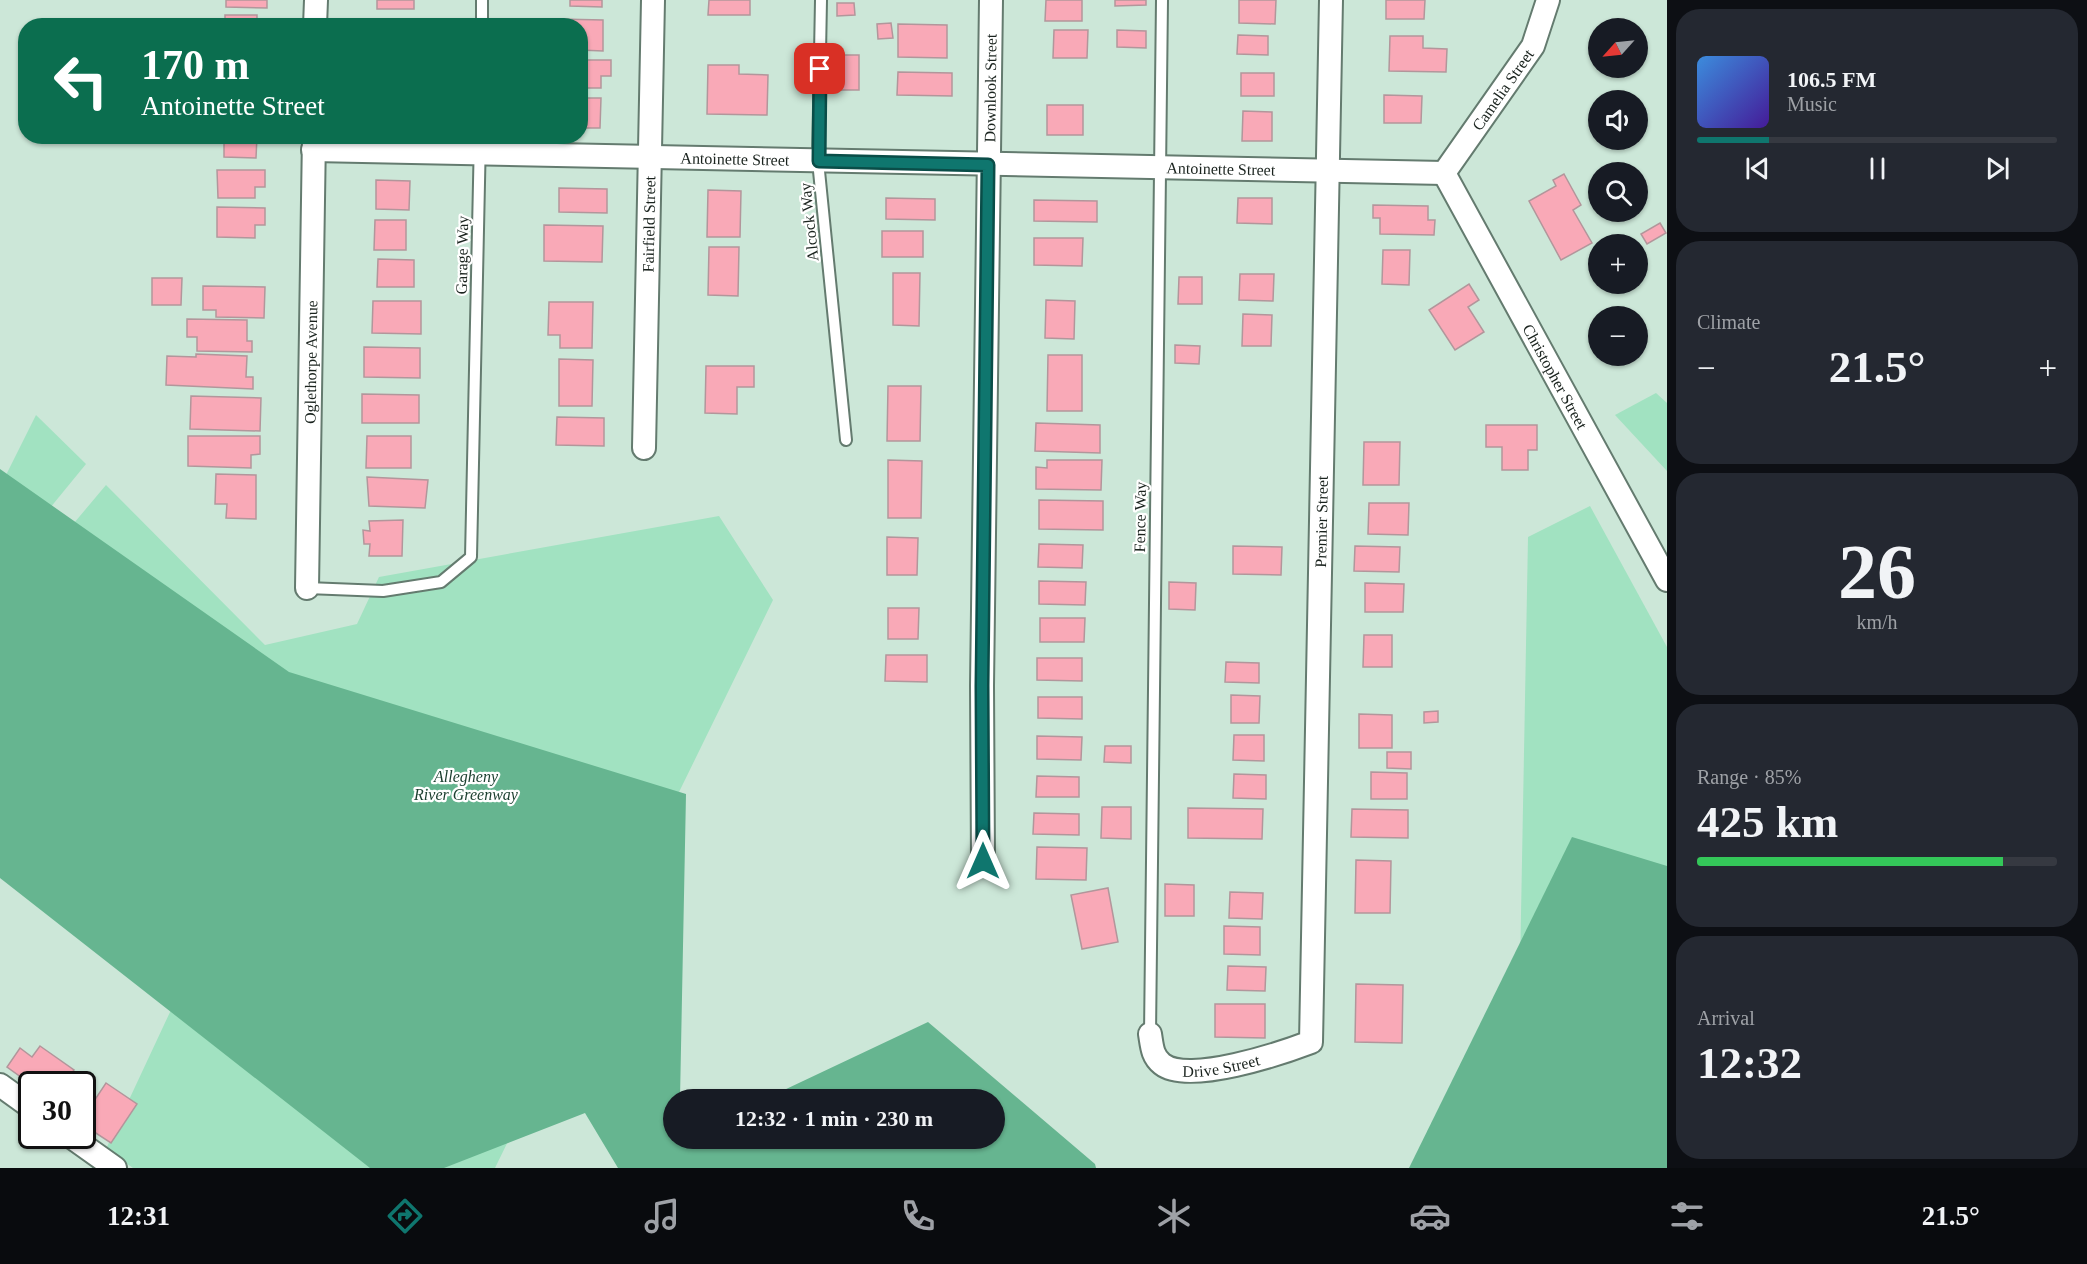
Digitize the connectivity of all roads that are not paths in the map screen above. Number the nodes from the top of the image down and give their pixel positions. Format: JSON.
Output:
{"nodes":[{"id":1,"x":316,"y":0,"type":"edge"},
{"id":2,"x":482,"y":0,"type":"edge"},
{"id":3,"x":653,"y":0,"type":"edge"},
{"id":4,"x":821,"y":0,"type":"edge"},
{"id":5,"x":991,"y":0,"type":"edge"},
{"id":6,"x":1162,"y":0,"type":"edge"},
{"id":7,"x":1331,"y":0,"type":"edge"},
{"id":8,"x":1548,"y":0,"type":"edge"},
{"id":9,"x":315,"y":18,"type":"edge"},
{"id":10,"x":482,"y":18,"type":"edge"},
{"id":11,"x":314,"y":144,"type":"edge"},
{"id":12,"x":396,"y":144,"type":"edge"},
{"id":13,"x":479,"y":145,"type":"edge"},
{"id":14,"x":650,"y":158,"type":"junction"},
{"id":15,"x":819,"y":161,"type":"junction"},
{"id":16,"x":988,"y":165,"type":"junction"},
{"id":17,"x":1159,"y":169,"type":"junction"},
{"id":18,"x":1327,"y":170,"type":"junction"},
{"id":19,"x":1444,"y":173,"type":"junction"},
{"id":20,"x":846,"y":440,"type":"dead end"},
{"id":21,"x":644,"y":448,"type":"dead end"},
{"id":22,"x":1667,"y":580,"type":"edge"},
{"id":23,"x":307,"y":588,"type":"joint"},
{"id":24,"x":983,"y":861,"type":"dead end"},
{"id":25,"x":1150,"y":1034,"type":"joint"},
{"id":26,"x":1311,"y":1042,"type":"joint"},
{"id":27,"x":0,"y":1086,"type":"edge"},
{"id":28,"x":18,"y":1098,"type":"edge"},
{"id":29,"x":88,"y":1149,"type":"edge"},
{"id":30,"x":115,"y":1168,"type":"edge"}],
"edges":[{"from":1,"to":9,"type":"street"},
{"from":2,"to":10,"type":"lane"},
{"from":3,"to":14,"type":"street","name":"Fairfield Street"},
{"from":4,"to":15,"type":"lane","name":"Alcock Way"},
{"from":5,"to":16,"type":"street","name":"Downlook Street"},
{"from":6,"to":17,"type":"lane","name":"Fence Way"},
{"from":7,"to":18,"type":"street","name":"Premier Street"},
{"from":8,"to":19,"type":"street","name":"Camelia Street"},
{"from":11,"to":23,"type":"street","name":"Oglethorpe Avenue"},
{"from":12,"to":13,"type":"street","name":"Antoinette Street"},
{"from":13,"to":14,"type":"street","name":"Antoinette Street"},
{"from":13,"to":23,"type":"lane","name":"Garage Way"},
{"from":14,"to":15,"type":"street","name":"Antoinette Street"},
{"from":14,"to":21,"type":"street","name":"Fairfield Street"},
{"from":15,"to":16,"type":"street","name":"Antoinette Street"},
{"from":15,"to":20,"type":"lane","name":"Alcock Way"},
{"from":16,"to":17,"type":"street","name":"Antoinette Street"},
{"from":16,"to":24,"type":"street","name":"Downlook Street"},
{"from":17,"to":18,"type":"street","name":"Antoinette Street"},
{"from":17,"to":25,"type":"lane","name":"Fence Way"},
{"from":18,"to":19,"type":"street","name":"Antoinette Street"},
{"from":18,"to":26,"type":"street","name":"Premier Street"},
{"from":19,"to":22,"type":"street","name":"Christopher Street"},
{"from":25,"to":26,"type":"street","name":"Drive Street"},
{"from":27,"to":28,"type":"street"},
{"from":29,"to":30,"type":"street"}]}
